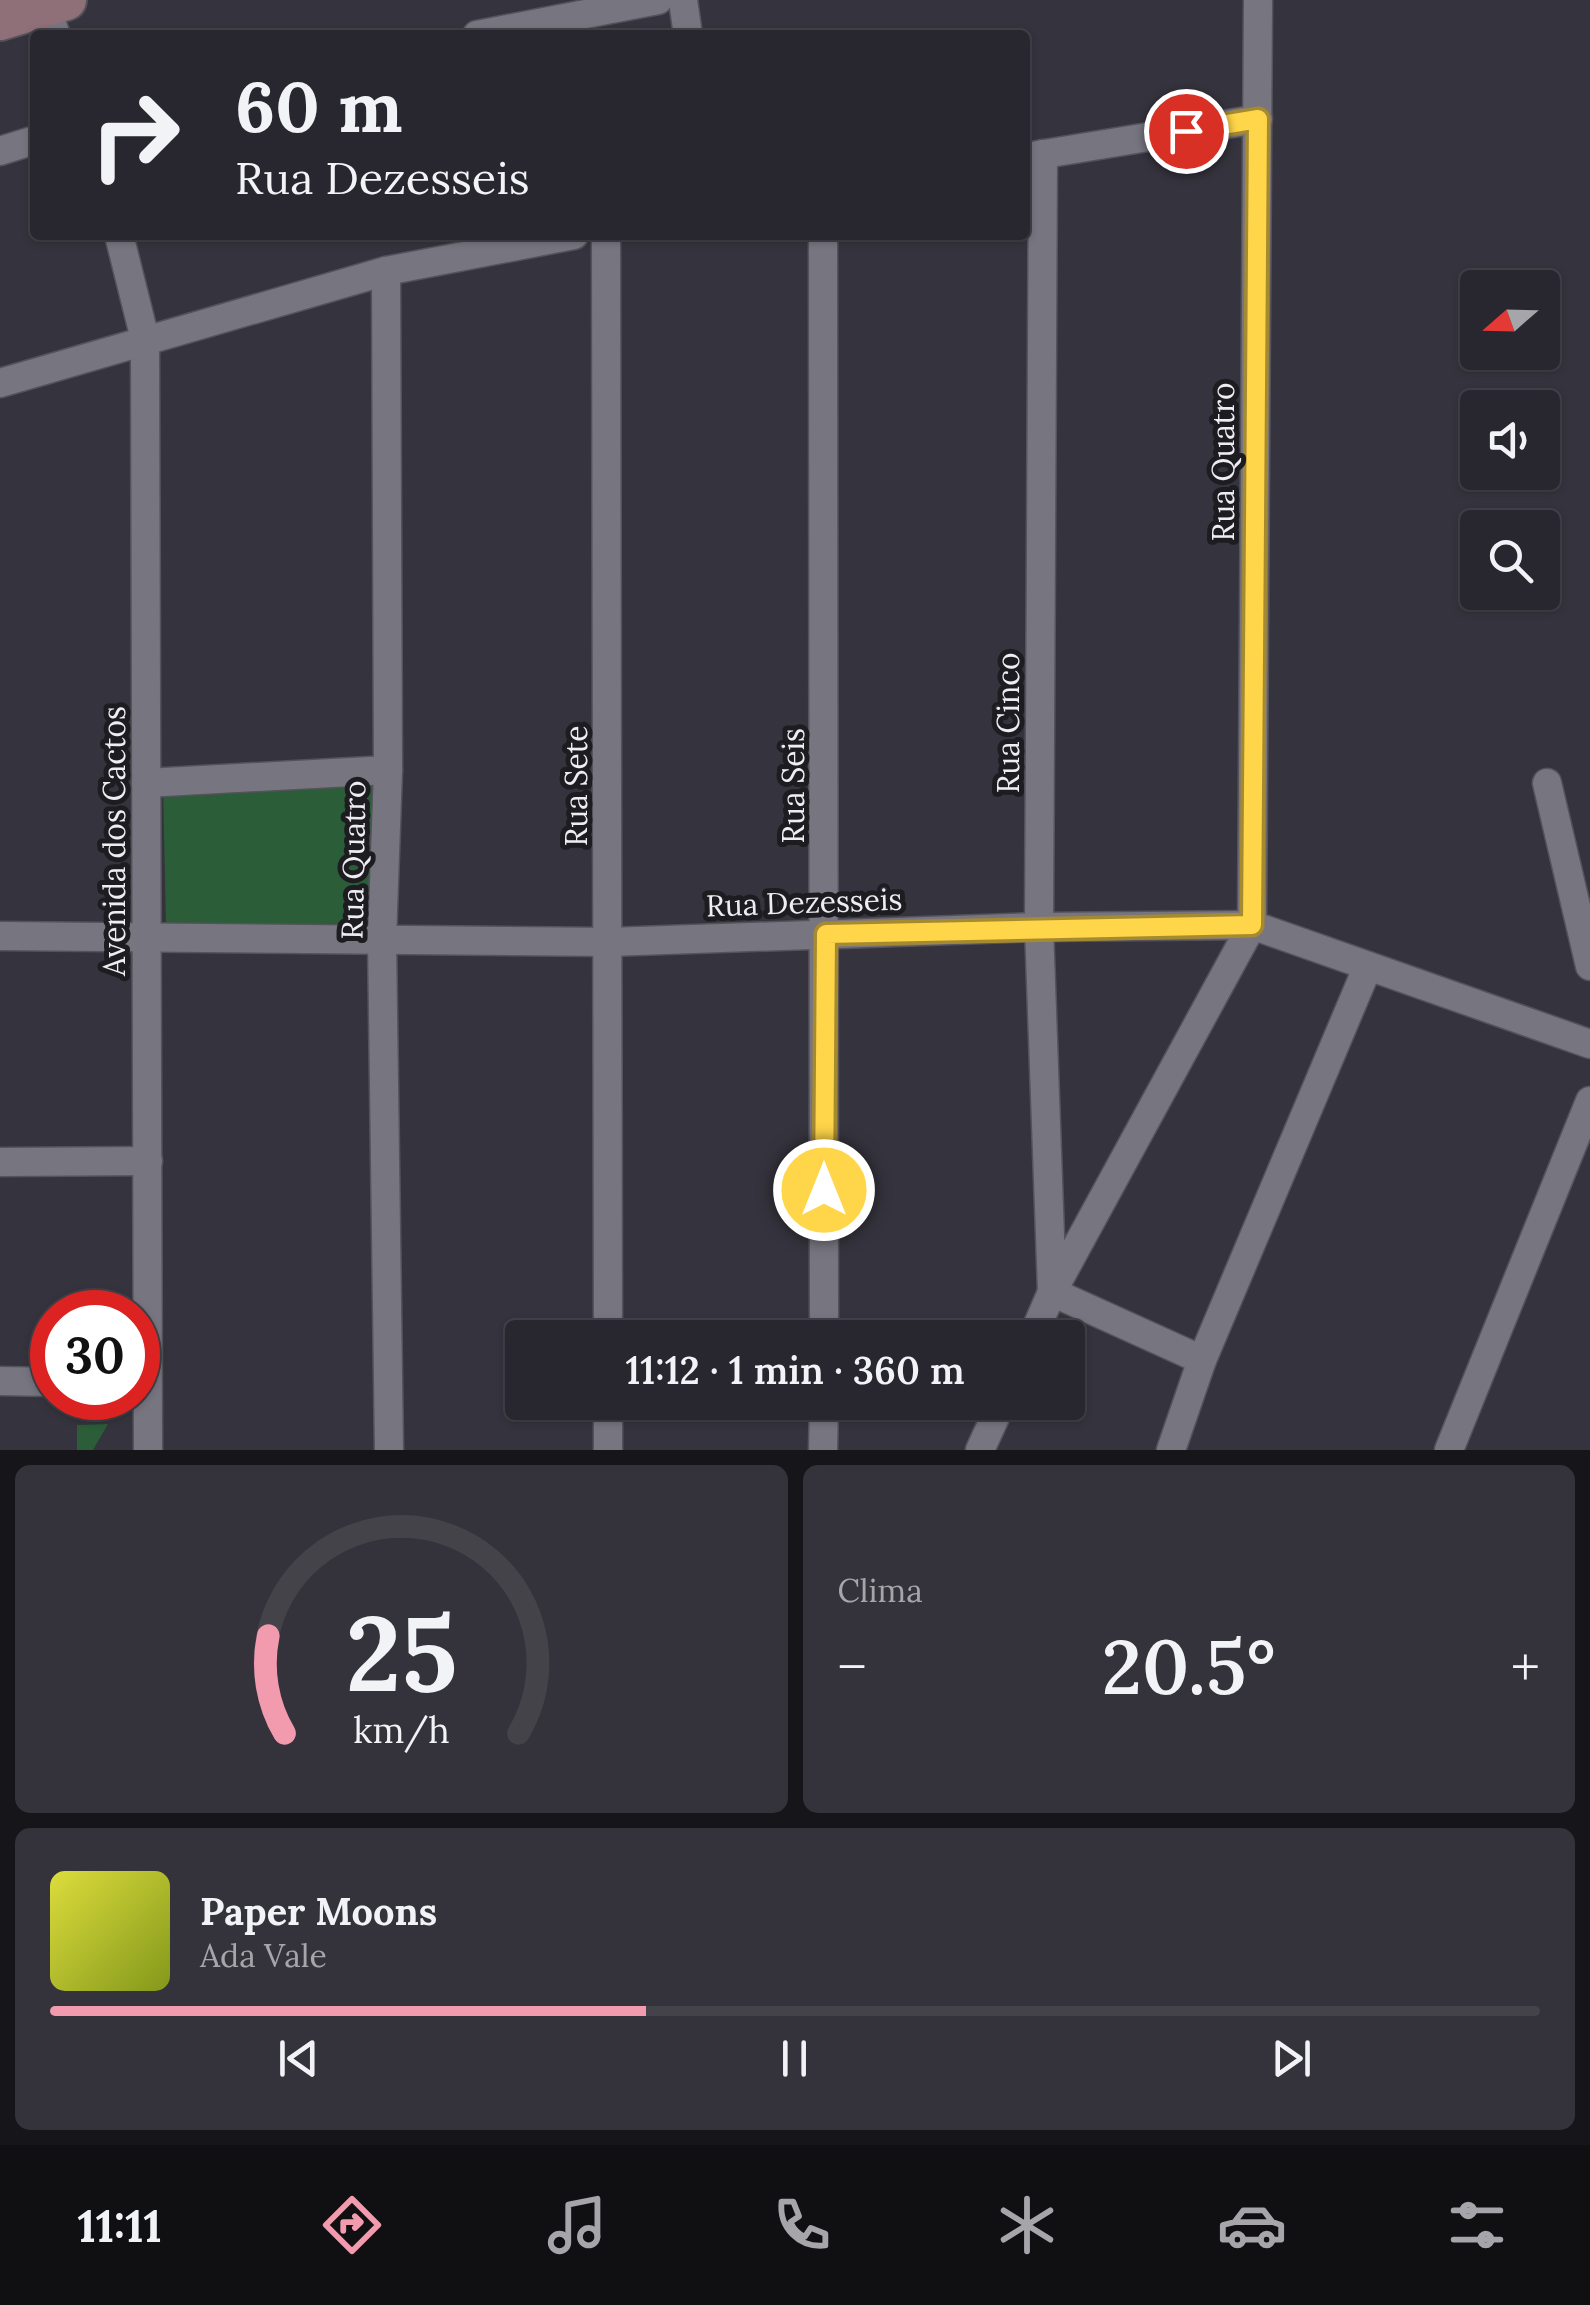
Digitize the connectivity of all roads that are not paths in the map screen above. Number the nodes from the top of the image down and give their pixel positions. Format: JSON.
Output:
{"nodes":[{"id":1,"x":658,"y":0,"type":"edge"},
{"id":2,"x":682,"y":0,"type":"edge"},
{"id":3,"x":1258,"y":0,"type":"edge"},
{"id":4,"x":56,"y":14,"type":"edge"},
{"id":5,"x":0,"y":20,"type":"edge"},
{"id":6,"x":504,"y":30,"type":"edge"},
{"id":7,"x":687,"y":30,"type":"edge"},
{"id":8,"x":1258,"y":119,"type":"junction"},
{"id":9,"x":30,"y":141,"type":"edge"},
{"id":10,"x":0,"y":150,"type":"edge"},
{"id":11,"x":1034,"y":156,"type":"edge"},
{"id":12,"x":119,"y":240,"type":"edge"},
{"id":13,"x":549,"y":240,"type":"edge"},
{"id":14,"x":606,"y":240,"type":"edge"},
{"id":15,"x":823,"y":240,"type":"edge"},
{"id":16,"x":386,"y":272,"type":"junction"},
{"id":17,"x":145,"y":339,"type":"junction"},
{"id":18,"x":0,"y":383,"type":"edge"},
{"id":19,"x":388,"y":770,"type":"junction"},
{"id":20,"x":1547,"y":782,"type":"dead end"},
{"id":21,"x":146,"y":784,"type":"junction"},
{"id":22,"x":1252,"y":925,"type":"junction"},
{"id":23,"x":1039,"y":927,"type":"junction"},
{"id":24,"x":826,"y":934,"type":"junction"},
{"id":25,"x":0,"y":936,"type":"edge"},
{"id":26,"x":147,"y":936,"type":"junction"},
{"id":27,"x":382,"y":939,"type":"junction"},
{"id":28,"x":609,"y":942,"type":"junction"},
{"id":29,"x":1368,"y":966,"type":"junction"},
{"id":30,"x":1590,"y":966,"type":"edge"},
{"id":31,"x":1590,"y":1044,"type":"edge"},
{"id":32,"x":1590,"y":1101,"type":"edge"},
{"id":33,"x":148,"y":1161,"type":"junction"},
{"id":34,"x":0,"y":1162,"type":"edge"},
{"id":35,"x":145,"y":1290,"type":"edge"},
{"id":36,"x":1052,"y":1292,"type":"junction"},
{"id":37,"x":608,"y":1320,"type":"edge"},
{"id":38,"x":824,"y":1320,"type":"edge"},
{"id":39,"x":1040,"y":1320,"type":"edge"},
{"id":40,"x":1202,"y":1360,"type":"junction"},
{"id":41,"x":0,"y":1380,"type":"edge"},
{"id":42,"x":30,"y":1381,"type":"edge"},
{"id":43,"x":145,"y":1420,"type":"edge"},
{"id":44,"x":608,"y":1420,"type":"edge"},
{"id":45,"x":824,"y":1420,"type":"edge"},
{"id":46,"x":994,"y":1420,"type":"edge"},
{"id":47,"x":148,"y":1450,"type":"edge"},
{"id":48,"x":389,"y":1450,"type":"edge"},
{"id":49,"x":608,"y":1450,"type":"edge"},
{"id":50,"x":824,"y":1450,"type":"edge"},
{"id":51,"x":980,"y":1450,"type":"edge"},
{"id":52,"x":1171,"y":1450,"type":"edge"},
{"id":53,"x":1449,"y":1450,"type":"edge"}],
"edges":[{"from":1,"to":6,"type":"street"},
{"from":2,"to":7,"type":"street"},
{"from":3,"to":8,"type":"street","name":"Rua Quatro"},
{"from":4,"to":5,"type":"main road"},
{"from":8,"to":11,"type":"street"},
{"from":8,"to":22,"type":"street","name":"Rua Quatro"},
{"from":9,"to":10,"type":"street"},
{"from":11,"to":23,"type":"street","name":"Rua Cinco"},
{"from":12,"to":17,"type":"street","name":"Avenida dos Cactos"},
{"from":13,"to":16,"type":"street"},
{"from":14,"to":28,"type":"street","name":"Rua Sete"},
{"from":15,"to":24,"type":"street","name":"Rua Seis"},
{"from":16,"to":17,"type":"street"},
{"from":16,"to":19,"type":"street","name":"Rua Quatro"},
{"from":17,"to":18,"type":"street"},
{"from":17,"to":21,"type":"street","name":"Avenida dos Cactos"},
{"from":19,"to":21,"type":"street"},
{"from":19,"to":27,"type":"street","name":"Rua Quatro"},
{"from":20,"to":30,"type":"street"},
{"from":21,"to":26,"type":"street","name":"Avenida dos Cactos"},
{"from":22,"to":23,"type":"street","name":"Rua Dezesseis"},
{"from":22,"to":29,"type":"street","name":"Rua Dezesseis"},
{"from":22,"to":36,"type":"street"},
{"from":23,"to":24,"type":"street","name":"Rua Dezesseis"},
{"from":23,"to":36,"type":"street","name":"Rua Cinco"},
{"from":24,"to":28,"type":"street","name":"Rua Dezesseis"},
{"from":24,"to":38,"type":"street","name":"Rua Seis"},
{"from":25,"to":26,"type":"street","name":"Rua Dezesseis"},
{"from":26,"to":27,"type":"street","name":"Rua Dezesseis"},
{"from":26,"to":33,"type":"street","name":"Avenida dos Cactos"},
{"from":27,"to":28,"type":"street","name":"Rua Dezesseis"},
{"from":27,"to":48,"type":"street","name":"Rua Quatro"},
{"from":28,"to":37,"type":"street","name":"Rua Sete"},
{"from":29,"to":31,"type":"street","name":"Rua Dezesseis"},
{"from":29,"to":40,"type":"street"},
{"from":32,"to":53,"type":"street"},
{"from":33,"to":34,"type":"street"},
{"from":33,"to":35,"type":"street","name":"Avenida dos Cactos"},
{"from":36,"to":39,"type":"street"},
{"from":36,"to":40,"type":"street"},
{"from":40,"to":52,"type":"street"},
{"from":41,"to":42,"type":"street"},
{"from":43,"to":47,"type":"street","name":"Avenida dos Cactos"},
{"from":44,"to":49,"type":"street"},
{"from":45,"to":50,"type":"street"},
{"from":46,"to":51,"type":"street"}]}
